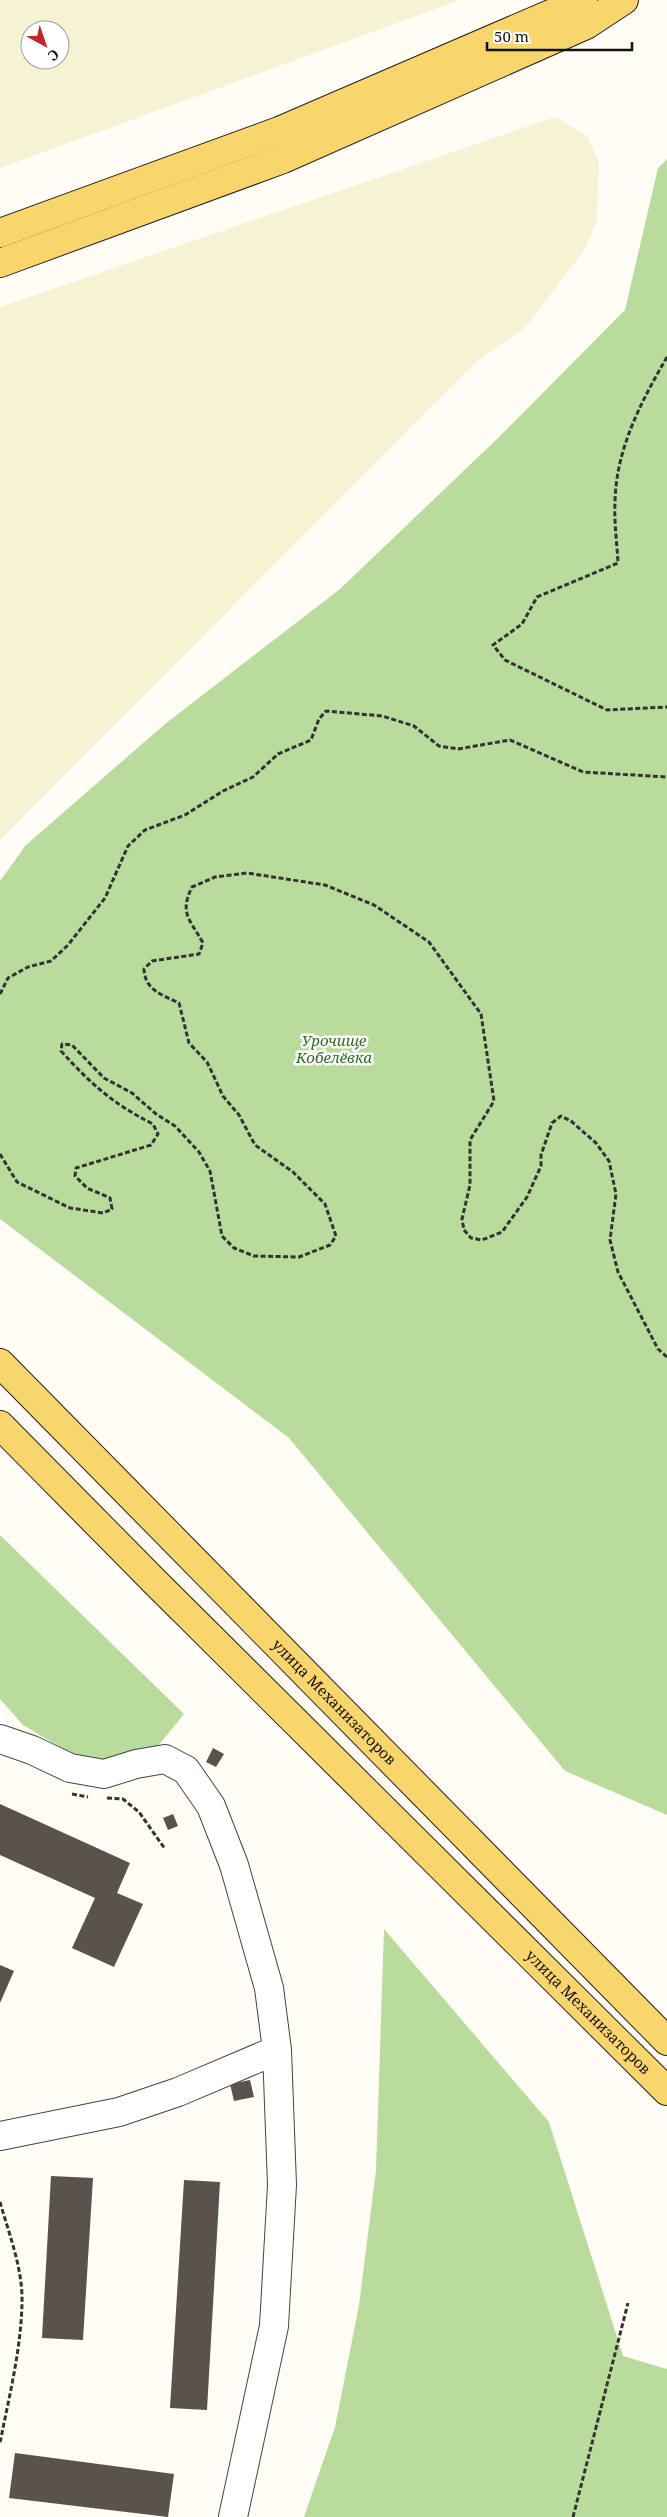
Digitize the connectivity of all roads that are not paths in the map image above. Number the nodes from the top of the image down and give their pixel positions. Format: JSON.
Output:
{"nodes":[{"id":1,"x":583,"y":0,"type":"edge"},
{"id":2,"x":624,"y":0,"type":"edge"},
{"id":3,"x":0,"y":232,"type":"edge"},
{"id":4,"x":0,"y":263,"type":"edge"},
{"id":5,"x":0,"y":1363,"type":"edge"},
{"id":6,"x":0,"y":1425,"type":"edge"},
{"id":7,"x":0,"y":1739,"type":"edge"},
{"id":8,"x":667,"y":2041,"type":"edge"},
{"id":9,"x":277,"y":2050,"type":"junction"},
{"id":10,"x":667,"y":2091,"type":"edge"},
{"id":11,"x":0,"y":2136,"type":"edge"},
{"id":12,"x":233,"y":2517,"type":"edge"}],
"edges":[{"from":1,"to":3,"type":"main road"},
{"from":2,"to":4,"type":"main road"},
{"from":5,"to":8,"type":"main road","name":"улица Механизаторов"},
{"from":6,"to":10,"type":"main road","name":"улица Механизаторов"},
{"from":7,"to":9,"type":"street"},
{"from":9,"to":11,"type":"street"},
{"from":9,"to":12,"type":"street"}]}
